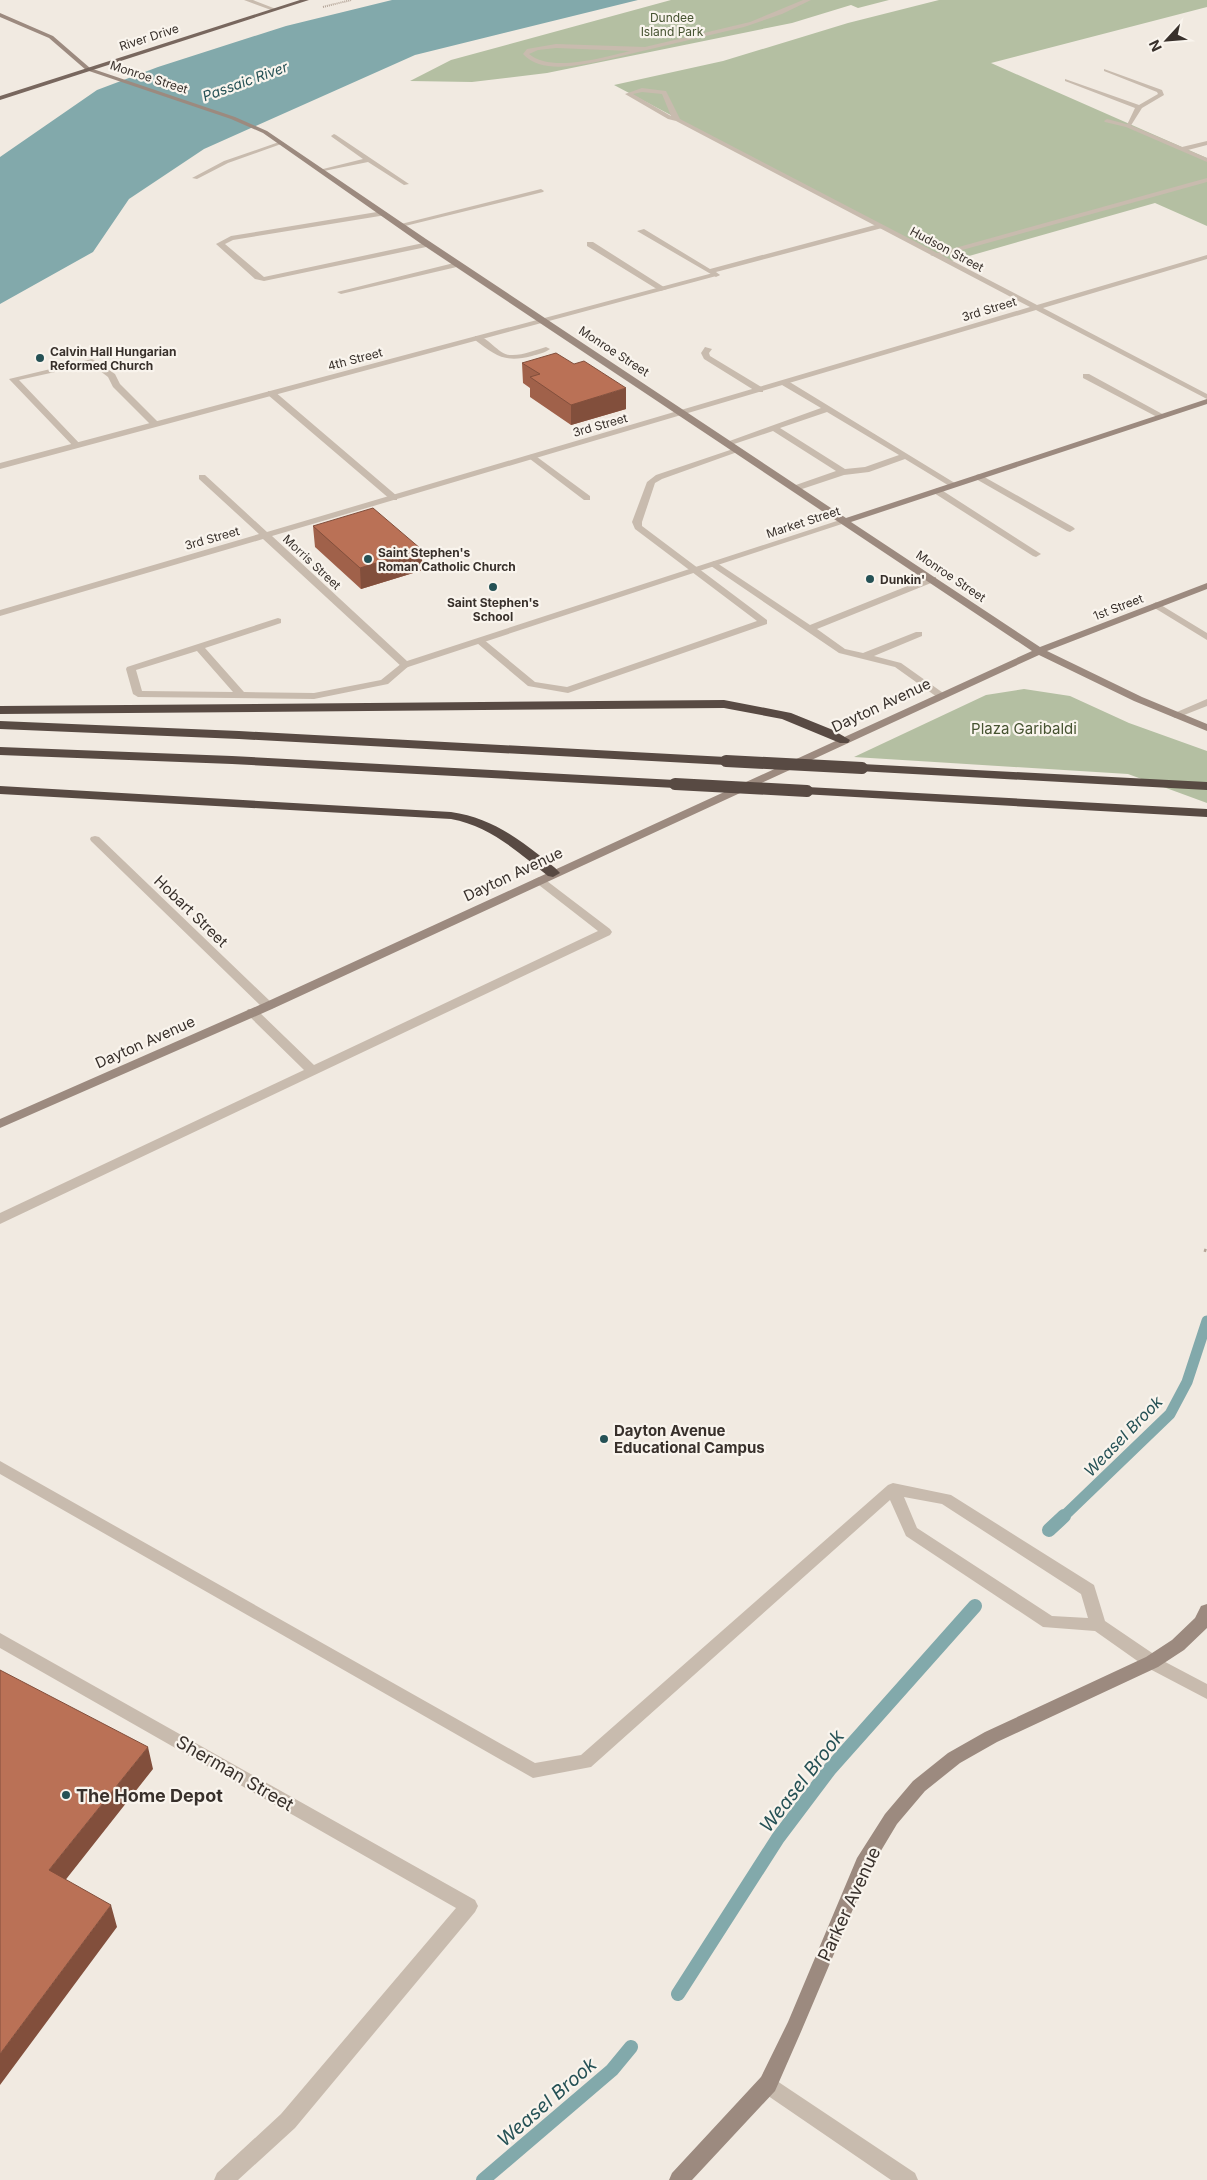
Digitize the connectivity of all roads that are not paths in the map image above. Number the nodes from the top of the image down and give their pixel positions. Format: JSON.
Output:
{"nodes":[{"id":1,"x":247,"y":0,"type":"edge"},
{"id":2,"x":306,"y":0,"type":"edge"},
{"id":3,"x":808,"y":0,"type":"edge"},
{"id":4,"x":273,"y":9,"type":"junction"},
{"id":5,"x":0,"y":15,"type":"edge"},
{"id":6,"x":645,"y":49,"type":"junction"},
{"id":7,"x":88,"y":70,"type":"junction"},
{"id":8,"x":1106,"y":70,"type":"dead end"},
{"id":9,"x":1067,"y":80,"type":"dead end"},
{"id":10,"x":0,"y":98,"type":"edge"},
{"id":11,"x":1139,"y":107,"type":"junction"},
{"id":12,"x":678,"y":120,"type":"junction"},
{"id":13,"x":1107,"y":120,"type":"dead end"},
{"id":14,"x":1128,"y":126,"type":"junction"},
{"id":15,"x":334,"y":136,"type":"dead end"},
{"id":16,"x":281,"y":143,"type":"junction"},
{"id":17,"x":1207,"y":143,"type":"edge"},
{"id":18,"x":1182,"y":150,"type":"junction"},
{"id":19,"x":369,"y":160,"type":"junction"},
{"id":20,"x":1207,"y":160,"type":"edge"},
{"id":21,"x":321,"y":171,"type":"junction"},
{"id":22,"x":195,"y":178,"type":"dead end"},
{"id":23,"x":1207,"y":180,"type":"edge"},
{"id":24,"x":406,"y":184,"type":"dead end"},
{"id":25,"x":541,"y":191,"type":"dead end"},
{"id":26,"x":383,"y":213,"type":"junction"},
{"id":27,"x":400,"y":225,"type":"junction"},
{"id":28,"x":879,"y":226,"type":"junction"},
{"id":29,"x":641,"y":231,"type":"dead end"},
{"id":30,"x":428,"y":244,"type":"junction"},
{"id":31,"x":590,"y":244,"type":"dead end"},
{"id":32,"x":934,"y":255,"type":"junction"},
{"id":33,"x":1207,"y":257,"type":"edge"},
{"id":34,"x":458,"y":264,"type":"junction"},
{"id":35,"x":713,"y":273,"type":"junction"},
{"id":36,"x":663,"y":289,"type":"junction"},
{"id":37,"x":341,"y":292,"type":"dead end"},
{"id":38,"x":1036,"y":308,"type":"junction"},
{"id":39,"x":544,"y":320,"type":"junction"},
{"id":40,"x":478,"y":338,"type":"junction"},
{"id":41,"x":546,"y":349,"type":"dead end"},
{"id":42,"x":708,"y":349,"type":"dead end"},
{"id":43,"x":1086,"y":376,"type":"dead end"},
{"id":44,"x":785,"y":383,"type":"junction"},
{"id":45,"x":760,"y":390,"type":"junction"},
{"id":46,"x":271,"y":393,"type":"junction"},
{"id":47,"x":1207,"y":399,"type":"edge"},
{"id":48,"x":828,"y":409,"type":"junction"},
{"id":49,"x":684,"y":413,"type":"junction"},
{"id":50,"x":1162,"y":416,"type":"junction"},
{"id":51,"x":155,"y":424,"type":"junction"},
{"id":52,"x":773,"y":428,"type":"junction"},
{"id":53,"x":728,"y":442,"type":"junction"},
{"id":54,"x":77,"y":445,"type":"junction"},
{"id":55,"x":739,"y":450,"type":"junction"},
{"id":56,"x":905,"y":456,"type":"junction"},
{"id":57,"x":533,"y":457,"type":"junction"},
{"id":58,"x":0,"y":466,"type":"edge"},
{"id":59,"x":844,"y":472,"type":"junction"},
{"id":60,"x":202,"y":477,"type":"dead end"},
{"id":61,"x":980,"y":477,"type":"junction"},
{"id":62,"x":954,"y":485,"type":"junction"},
{"id":63,"x":796,"y":488,"type":"junction"},
{"id":64,"x":936,"y":491,"type":"junction"},
{"id":65,"x":394,"y":498,"type":"junction"},
{"id":66,"x":587,"y":498,"type":"dead end"},
{"id":67,"x":846,"y":522,"type":"junction"},
{"id":68,"x":1070,"y":529,"type":"dead end"},
{"id":69,"x":265,"y":536,"type":"junction"},
{"id":70,"x":1036,"y":554,"type":"dead end"},
{"id":71,"x":714,"y":564,"type":"junction"},
{"id":72,"x":696,"y":570,"type":"junction"},
{"id":73,"x":933,"y":579,"type":"junction"},
{"id":74,"x":1207,"y":586,"type":"edge"},
{"id":75,"x":1156,"y":606,"type":"junction"},
{"id":76,"x":0,"y":613,"type":"edge"},
{"id":77,"x":278,"y":620,"type":"dead end"},
{"id":78,"x":809,"y":628,"type":"junction"},
{"id":79,"x":919,"y":634,"type":"dead end"},
{"id":80,"x":1207,"y":637,"type":"edge"},
{"id":81,"x":480,"y":641,"type":"junction"},
{"id":82,"x":198,"y":646,"type":"junction"},
{"id":83,"x":1038,"y":650,"type":"junction"},
{"id":84,"x":863,"y":657,"type":"junction"},
{"id":85,"x":405,"y":665,"type":"junction"},
{"id":86,"x":941,"y":695,"type":"junction"},
{"id":87,"x":242,"y":696,"type":"junction"},
{"id":88,"x":1207,"y":702,"type":"edge"},
{"id":89,"x":0,"y":710,"type":"edge"},
{"id":90,"x":1175,"y":715,"type":"junction"},
{"id":91,"x":0,"y":725,"type":"edge"},
{"id":92,"x":1207,"y":728,"type":"edge"},
{"id":93,"x":844,"y":740,"type":"junction"},
{"id":94,"x":0,"y":751,"type":"edge"},
{"id":95,"x":1207,"y":786,"type":"edge"},
{"id":96,"x":0,"y":790,"type":"edge"},
{"id":97,"x":1207,"y":812,"type":"edge"},
{"id":98,"x":94,"y":839,"type":"dead end"},
{"id":99,"x":553,"y":873,"type":"junction"},
{"id":100,"x":539,"y":880,"type":"junction"},
{"id":101,"x":268,"y":1006,"type":"junction"},
{"id":102,"x":252,"y":1012,"type":"junction"},
{"id":103,"x":312,"y":1071,"type":"junction"},
{"id":104,"x":0,"y":1124,"type":"edge"},
{"id":105,"x":0,"y":1220,"type":"edge"},
{"id":106,"x":0,"y":1468,"type":"edge"},
{"id":107,"x":893,"y":1489,"type":"junction"},
{"id":108,"x":1207,"y":1611,"type":"edge"},
{"id":109,"x":1098,"y":1625,"type":"junction"},
{"id":110,"x":0,"y":1640,"type":"edge"},
{"id":111,"x":1152,"y":1662,"type":"junction"},
{"id":112,"x":1207,"y":1692,"type":"edge"},
{"id":113,"x":768,"y":2084,"type":"junction"},
{"id":114,"x":224,"y":2180,"type":"edge"},
{"id":115,"x":679,"y":2180,"type":"edge"},
{"id":116,"x":908,"y":2180,"type":"edge"}],
"edges":[{"from":1,"to":4,"type":"street"},
{"from":2,"to":4,"type":"main road","name":"River Drive"},
{"from":3,"to":6,"type":"street"},
{"from":4,"to":7,"type":"main road","name":"River Drive"},
{"from":5,"to":7,"type":"main road","name":"Monroe Street"},
{"from":6,"to":6,"type":"street"},
{"from":7,"to":10,"type":"main road","name":"River Drive"},
{"from":7,"to":16,"type":"main road","name":"Monroe Street"},
{"from":8,"to":11,"type":"street"},
{"from":9,"to":11,"type":"street"},
{"from":11,"to":14,"type":"street"},
{"from":12,"to":12,"type":"street","name":"Hudson Street"},
{"from":12,"to":28,"type":"street","name":"Hudson Street"},
{"from":13,"to":14,"type":"street"},
{"from":14,"to":18,"type":"street"},
{"from":15,"to":19,"type":"street"},
{"from":16,"to":21,"type":"main road","name":"Monroe Street"},
{"from":16,"to":22,"type":"street"},
{"from":17,"to":18,"type":"street"},
{"from":18,"to":20,"type":"street"},
{"from":19,"to":21,"type":"street"},
{"from":19,"to":24,"type":"street"},
{"from":21,"to":26,"type":"main road","name":"Monroe Street"},
{"from":23,"to":32,"type":"street"},
{"from":25,"to":27,"type":"street"},
{"from":26,"to":27,"type":"main road","name":"Monroe Street"},
{"from":26,"to":30,"type":"street"},
{"from":27,"to":30,"type":"main road","name":"Monroe Street"},
{"from":28,"to":32,"type":"street","name":"Hudson Street"},
{"from":28,"to":35,"type":"street","name":"4th Street"},
{"from":29,"to":35,"type":"street"},
{"from":30,"to":34,"type":"main road","name":"Monroe Street"},
{"from":31,"to":36,"type":"street"},
{"from":32,"to":38,"type":"street","name":"Hudson Street"},
{"from":33,"to":38,"type":"street","name":"3rd Street"},
{"from":34,"to":37,"type":"street"},
{"from":34,"to":39,"type":"main road","name":"Monroe Street"},
{"from":35,"to":36,"type":"street","name":"4th Street"},
{"from":36,"to":39,"type":"street","name":"4th Street"},
{"from":38,"to":44,"type":"street","name":"3rd Street"},
{"from":38,"to":47,"type":"street","name":"Hudson Street"},
{"from":39,"to":40,"type":"street","name":"4th Street"},
{"from":39,"to":49,"type":"main road","name":"Monroe Street"},
{"from":40,"to":41,"type":"street"},
{"from":40,"to":46,"type":"street","name":"4th Street"},
{"from":42,"to":45,"type":"street"},
{"from":43,"to":50,"type":"street"},
{"from":44,"to":45,"type":"street","name":"3rd Street"},
{"from":44,"to":48,"type":"street"},
{"from":45,"to":49,"type":"street","name":"3rd Street"},
{"from":46,"to":51,"type":"street","name":"4th Street"},
{"from":46,"to":65,"type":"street"},
{"from":47,"to":50,"type":"main road","name":"Market Street"},
{"from":48,"to":52,"type":"street"},
{"from":48,"to":56,"type":"street"},
{"from":49,"to":53,"type":"main road","name":"Monroe Street"},
{"from":49,"to":57,"type":"street","name":"3rd Street"},
{"from":50,"to":61,"type":"main road","name":"Market Street"},
{"from":51,"to":54,"type":"street","name":"4th Street"},
{"from":51,"to":54,"type":"street"},
{"from":52,"to":53,"type":"street"},
{"from":52,"to":59,"type":"street"},
{"from":53,"to":55,"type":"main road","name":"Monroe Street"},
{"from":54,"to":58,"type":"street","name":"4th Street"},
{"from":55,"to":63,"type":"main road","name":"Monroe Street"},
{"from":55,"to":72,"type":"street"},
{"from":56,"to":59,"type":"street"},
{"from":56,"to":62,"type":"street"},
{"from":57,"to":65,"type":"street","name":"3rd Street"},
{"from":57,"to":66,"type":"street"},
{"from":59,"to":63,"type":"street"},
{"from":60,"to":69,"type":"street","name":"Morris Street"},
{"from":61,"to":62,"type":"main road","name":"Market Street"},
{"from":61,"to":68,"type":"street"},
{"from":62,"to":64,"type":"main road","name":"Market Street"},
{"from":63,"to":67,"type":"main road","name":"Monroe Street"},
{"from":64,"to":67,"type":"main road","name":"Market Street"},
{"from":64,"to":70,"type":"street"},
{"from":65,"to":69,"type":"street","name":"3rd Street"},
{"from":67,"to":71,"type":"street","name":"Market Street"},
{"from":67,"to":73,"type":"main road","name":"Monroe Street"},
{"from":69,"to":76,"type":"street","name":"3rd Street"},
{"from":69,"to":85,"type":"street","name":"Morris Street"},
{"from":71,"to":72,"type":"street","name":"Market Street"},
{"from":71,"to":78,"type":"street"},
{"from":72,"to":81,"type":"street","name":"Market Street"},
{"from":72,"to":81,"type":"street"},
{"from":73,"to":78,"type":"street"},
{"from":73,"to":83,"type":"main road","name":"Monroe Street"},
{"from":74,"to":75,"type":"main road","name":"1st Street"},
{"from":75,"to":80,"type":"street"},
{"from":75,"to":83,"type":"main road","name":"1st Street"},
{"from":77,"to":82,"type":"street"},
{"from":78,"to":84,"type":"street"},
{"from":79,"to":84,"type":"street"},
{"from":81,"to":85,"type":"street","name":"Market Street"},
{"from":82,"to":87,"type":"street"},
{"from":82,"to":87,"type":"street"},
{"from":83,"to":86,"type":"main road","name":"Dayton Avenue"},
{"from":83,"to":90,"type":"main road","name":"Monroe Street"},
{"from":84,"to":86,"type":"street"},
{"from":85,"to":87,"type":"street"},
{"from":86,"to":93,"type":"main road","name":"Dayton Avenue"},
{"from":88,"to":90,"type":"street"},
{"from":89,"to":93,"type":"highway"},
{"from":90,"to":92,"type":"main road","name":"Monroe Street"},
{"from":91,"to":95,"type":"highway","bridge":true},
{"from":93,"to":99,"type":"main road","name":"Dayton Avenue"},
{"from":94,"to":97,"type":"highway","bridge":true},
{"from":96,"to":99,"type":"highway"},
{"from":98,"to":101,"type":"street","name":"Hobart Street"},
{"from":99,"to":100,"type":"main road","name":"Dayton Avenue"},
{"from":100,"to":101,"type":"main road","name":"Dayton Avenue"},
{"from":100,"to":103,"type":"street"},
{"from":101,"to":102,"type":"main road","name":"Dayton Avenue"},
{"from":102,"to":103,"type":"street"},
{"from":102,"to":104,"type":"main road","name":"Dayton Avenue"},
{"from":103,"to":105,"type":"street"},
{"from":106,"to":107,"type":"street"},
{"from":107,"to":109,"type":"street"},
{"from":107,"to":109,"type":"street"},
{"from":108,"to":111,"type":"main road","name":"Parker Avenue"},
{"from":109,"to":111,"type":"street"},
{"from":110,"to":114,"type":"street","name":"Sherman Street"},
{"from":111,"to":112,"type":"street"},
{"from":111,"to":113,"type":"main road","name":"Parker Avenue"},
{"from":113,"to":115,"type":"main road","name":"Parker Avenue"},
{"from":113,"to":116,"type":"street"}]}
